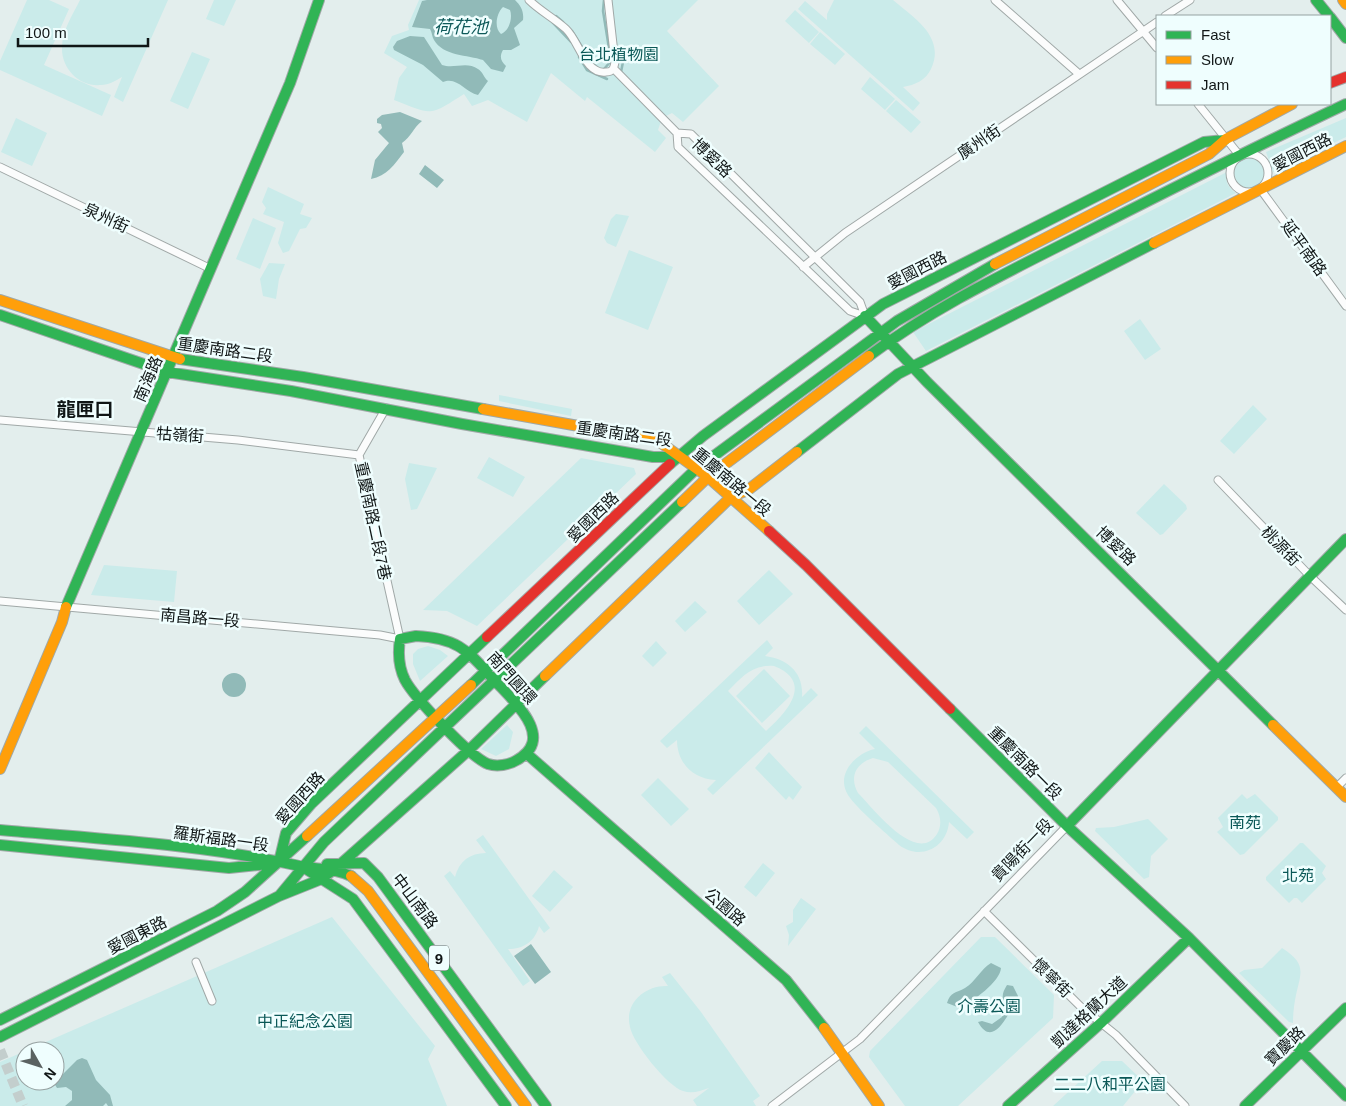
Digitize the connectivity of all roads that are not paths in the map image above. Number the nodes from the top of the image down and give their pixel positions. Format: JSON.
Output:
{"nodes":[{"id":1,"x":319,"y":0,"type":"edge"},
{"id":2,"x":529,"y":0,"type":"edge"},
{"id":3,"x":608,"y":0,"type":"edge"},
{"id":4,"x":995,"y":0,"type":"edge"},
{"id":5,"x":1117,"y":0,"type":"edge"},
{"id":6,"x":1190,"y":0,"type":"edge"},
{"id":7,"x":1316,"y":0,"type":"edge"},
{"id":8,"x":1343,"y":0,"type":"edge"},
{"id":9,"x":1346,"y":4,"type":"edge"},
{"id":10,"x":1167,"y":15,"type":"edge"},
{"id":11,"x":1327,"y":15,"type":"edge"},
{"id":12,"x":1331,"y":19,"type":"edge"},
{"id":13,"x":1156,"y":23,"type":"edge"},
{"id":14,"x":1144,"y":31,"type":"junction"},
{"id":15,"x":1346,"y":38,"type":"edge"},
{"id":16,"x":1156,"y":47,"type":"edge"},
{"id":17,"x":614,"y":69,"type":"junction"},
{"id":18,"x":1079,"y":74,"type":"junction"},
{"id":19,"x":1346,"y":77,"type":"edge"},
{"id":20,"x":1331,"y":83,"type":"edge"},
{"id":21,"x":1346,"y":104,"type":"edge"},
{"id":22,"x":1199,"y":105,"type":"edge"},
{"id":23,"x":1290,"y":105,"type":"edge"},
{"id":24,"x":677,"y":132,"type":"junction"},
{"id":25,"x":1226,"y":139,"type":"junction"},
{"id":26,"x":1346,"y":146,"type":"edge"},
{"id":27,"x":1240,"y":155,"type":"junction"},
{"id":28,"x":0,"y":167,"type":"edge"},
{"id":29,"x":1261,"y":190,"type":"junction"},
{"id":30,"x":814,"y":257,"type":"junction"},
{"id":31,"x":803,"y":267,"type":"junction"},
{"id":32,"x":211,"y":269,"type":"junction"},
{"id":33,"x":0,"y":300,"type":"edge"},
{"id":34,"x":1346,"y":306,"type":"edge"},
{"id":35,"x":0,"y":315,"type":"edge"},
{"id":36,"x":865,"y":316,"type":"junction"},
{"id":37,"x":880,"y":332,"type":"junction"},
{"id":38,"x":889,"y":341,"type":"junction"},
{"id":39,"x":173,"y":358,"type":"junction"},
{"id":40,"x":913,"y":366,"type":"junction"},
{"id":41,"x":167,"y":372,"type":"junction"},
{"id":42,"x":386,"y":408,"type":"junction"},
{"id":43,"x":0,"y":420,"type":"edge"},
{"id":44,"x":141,"y":432,"type":"junction"},
{"id":45,"x":359,"y":455,"type":"junction"},
{"id":46,"x":678,"y":456,"type":"junction"},
{"id":47,"x":696,"y":469,"type":"junction"},
{"id":48,"x":708,"y":477,"type":"junction"},
{"id":49,"x":1218,"y":480,"type":"dead end"},
{"id":50,"x":731,"y":497,"type":"junction"},
{"id":51,"x":1346,"y":539,"type":"edge"},
{"id":52,"x":1310,"y":576,"type":"junction"},
{"id":53,"x":0,"y":601,"type":"edge"},
{"id":54,"x":66,"y":606,"type":"junction"},
{"id":55,"x":1346,"y":610,"type":"edge"},
{"id":56,"x":400,"y":639,"type":"junction"},
{"id":57,"x":470,"y":655,"type":"junction"},
{"id":58,"x":1220,"y":670,"type":"junction"},
{"id":59,"x":486,"y":671,"type":"junction"},
{"id":60,"x":494,"y":680,"type":"junction"},
{"id":61,"x":421,"y":700,"type":"junction"},
{"id":62,"x":516,"y":704,"type":"junction"},
{"id":63,"x":438,"y":717,"type":"junction"},
{"id":64,"x":446,"y":725,"type":"junction"},
{"id":65,"x":469,"y":750,"type":"junction"},
{"id":66,"x":527,"y":754,"type":"junction"},
{"id":67,"x":0,"y":769,"type":"edge"},
{"id":68,"x":1346,"y":778,"type":"edge"},
{"id":69,"x":1337,"y":787,"type":"junction"},
{"id":70,"x":1346,"y":796,"type":"edge"},
{"id":71,"x":1067,"y":826,"type":"junction"},
{"id":72,"x":0,"y":830,"type":"edge"},
{"id":73,"x":0,"y":845,"type":"edge"},
{"id":74,"x":344,"y":862,"type":"junction"},
{"id":75,"x":279,"y":863,"type":"junction"},
{"id":76,"x":303,"y":867,"type":"junction"},
{"id":77,"x":336,"y":869,"type":"junction"},
{"id":78,"x":319,"y":880,"type":"junction"},
{"id":79,"x":279,"y":896,"type":"junction"},
{"id":80,"x":984,"y":911,"type":"junction"},
{"id":81,"x":1189,"y":938,"type":"junction"},
{"id":82,"x":196,"y":962,"type":"dead end"},
{"id":83,"x":212,"y":1001,"type":"dead end"},
{"id":84,"x":1346,"y":1008,"type":"edge"},
{"id":85,"x":0,"y":1020,"type":"edge"},
{"id":86,"x":1102,"y":1022,"type":"junction"},
{"id":87,"x":0,"y":1037,"type":"edge"},
{"id":88,"x":1301,"y":1052,"type":"junction"},
{"id":89,"x":842,"y":1054,"type":"junction"},
{"id":90,"x":1346,"y":1096,"type":"edge"},
{"id":91,"x":506,"y":1106,"type":"edge"},
{"id":92,"x":526,"y":1106,"type":"edge"},
{"id":93,"x":546,"y":1106,"type":"edge"},
{"id":94,"x":772,"y":1106,"type":"edge"},
{"id":95,"x":879,"y":1106,"type":"edge"},
{"id":96,"x":1008,"y":1106,"type":"edge"},
{"id":97,"x":1184,"y":1106,"type":"edge"},
{"id":98,"x":1245,"y":1106,"type":"edge"}],
"edges":[{"from":1,"to":32,"type":"street","name":"南海路"},
{"from":2,"to":17,"type":"street"},
{"from":3,"to":17,"type":"street"},
{"from":4,"to":18,"type":"street"},
{"from":5,"to":14,"type":"street"},
{"from":6,"to":10,"type":"street"},
{"from":7,"to":11,"type":"street"},
{"from":8,"to":9,"type":"street"},
{"from":12,"to":15,"type":"street"},
{"from":13,"to":14,"type":"street","name":"廣州街"},
{"from":14,"to":16,"type":"street"},
{"from":14,"to":18,"type":"street","name":"廣州街"},
{"from":17,"to":24,"type":"street"},
{"from":18,"to":30,"type":"street","name":"廣州街"},
{"from":19,"to":20,"type":"street"},
{"from":21,"to":27,"type":"street","name":"愛國西路"},
{"from":22,"to":25,"type":"street"},
{"from":23,"to":25,"type":"street","name":"愛國西路"},
{"from":24,"to":30,"type":"street","name":"博愛路"},
{"from":24,"to":31,"type":"street","name":"博愛路"},
{"from":25,"to":27,"type":"street"},
{"from":25,"to":36,"type":"street","name":"愛國西路"},
{"from":25,"to":37,"type":"street","name":"愛國西路"},
{"from":26,"to":29,"type":"street","name":"愛國西路"},
{"from":27,"to":29,"type":"street"},
{"from":27,"to":29,"type":"street"},
{"from":27,"to":38,"type":"street","name":"愛國西路"},
{"from":28,"to":32,"type":"street","name":"泉州街"},
{"from":29,"to":34,"type":"street","name":"延平南路"},
{"from":29,"to":40,"type":"street","name":"愛國西路"},
{"from":30,"to":31,"type":"street","name":"廣州街"},
{"from":30,"to":36,"type":"street","name":"博愛路"},
{"from":31,"to":36,"type":"street","name":"博愛路"},
{"from":32,"to":39,"type":"street","name":"南海路"},
{"from":33,"to":39,"type":"street","name":"重慶南路二段"},
{"from":35,"to":41,"type":"street","name":"重慶南路二段"},
{"from":36,"to":37,"type":"street","name":"博愛路"},
{"from":36,"to":46,"type":"street","name":"愛國西路"},
{"from":37,"to":38,"type":"street","name":"博愛路"},
{"from":37,"to":47,"type":"street","name":"愛國西路"},
{"from":38,"to":40,"type":"street","name":"博愛路"},
{"from":38,"to":48,"type":"street","name":"愛國西路"},
{"from":39,"to":41,"type":"street","name":"南海路"},
{"from":39,"to":46,"type":"street","name":"重慶南路二段"},
{"from":40,"to":50,"type":"street","name":"愛國西路"},
{"from":40,"to":58,"type":"street","name":"博愛路"},
{"from":41,"to":42,"type":"street","name":"重慶南路二段"},
{"from":41,"to":44,"type":"street","name":"南海路"},
{"from":42,"to":45,"type":"street","name":"重慶南路二段7巷"},
{"from":42,"to":46,"type":"street","name":"重慶南路二段"},
{"from":43,"to":44,"type":"street","name":"牯嶺街"},
{"from":44,"to":45,"type":"street","name":"牯嶺街"},
{"from":44,"to":54,"type":"street","name":"南海路"},
{"from":45,"to":56,"type":"street","name":"重慶南路二段7巷"},
{"from":46,"to":47,"type":"street","name":"重慶南路一段"},
{"from":46,"to":57,"type":"street","name":"愛國西路"},
{"from":47,"to":48,"type":"street","name":"重慶南路一段"},
{"from":47,"to":59,"type":"street","name":"愛國西路"},
{"from":48,"to":50,"type":"street","name":"重慶南路一段"},
{"from":48,"to":60,"type":"street","name":"愛國西路"},
{"from":49,"to":52,"type":"street","name":"桃源街"},
{"from":50,"to":62,"type":"street","name":"愛國西路"},
{"from":50,"to":71,"type":"street","name":"重慶南路一段"},
{"from":51,"to":52,"type":"street","name":"貴陽街一段"},
{"from":52,"to":55,"type":"street","name":"桃源街"},
{"from":52,"to":58,"type":"street","name":"貴陽街一段"},
{"from":53,"to":54,"type":"street","name":"南昌路一段"},
{"from":54,"to":56,"type":"street","name":"南昌路一段"},
{"from":54,"to":67,"type":"street","name":"南海路"},
{"from":56,"to":57,"type":"street","name":"南門圓環"},
{"from":56,"to":61,"type":"street"},
{"from":57,"to":59,"type":"street","name":"南門圓環"},
{"from":57,"to":61,"type":"street","name":"愛國西路"},
{"from":58,"to":69,"type":"street","name":"博愛路"},
{"from":58,"to":71,"type":"street","name":"貴陽街一段"},
{"from":59,"to":60,"type":"street","name":"南門圓環"},
{"from":59,"to":63,"type":"street","name":"愛國西路"},
{"from":60,"to":62,"type":"street","name":"南門圓環"},
{"from":60,"to":64,"type":"street","name":"愛國西路"},
{"from":61,"to":63,"type":"street"},
{"from":61,"to":75,"type":"street","name":"愛國西路"},
{"from":62,"to":65,"type":"street","name":"愛國西路"},
{"from":62,"to":66,"type":"street","name":"南門圓環"},
{"from":63,"to":64,"type":"street"},
{"from":63,"to":75,"type":"street","name":"愛國西路"},
{"from":64,"to":65,"type":"street"},
{"from":64,"to":76,"type":"street","name":"愛國西路"},
{"from":65,"to":66,"type":"street"},
{"from":65,"to":74,"type":"street","name":"愛國西路"},
{"from":66,"to":89,"type":"street","name":"公園路"},
{"from":68,"to":69,"type":"street"},
{"from":69,"to":70,"type":"street","name":"博愛路"},
{"from":71,"to":80,"type":"street","name":"貴陽街一段"},
{"from":71,"to":81,"type":"street","name":"重慶南路一段"},
{"from":72,"to":75,"type":"street","name":"羅斯福路一段","number":"9"},
{"from":73,"to":75,"type":"street","name":"羅斯福路一段","number":"9"},
{"from":74,"to":76,"type":"street","name":"中山南路","number":"9"},
{"from":74,"to":77,"type":"street","name":"愛國西路"},
{"from":74,"to":93,"type":"street","name":"中山南路","number":"9"},
{"from":75,"to":76,"type":"street","name":"中山南路","number":"9"},
{"from":75,"to":85,"type":"street","name":"愛國東路"},
{"from":76,"to":77,"type":"street","name":"中山南路","number":"9"},
{"from":76,"to":78,"type":"street","name":"中山南路","number":"9"},
{"from":76,"to":79,"type":"street","name":"愛國東路"},
{"from":77,"to":78,"type":"street","name":"愛國東路"},
{"from":77,"to":92,"type":"street","name":"中山南路","number":"9"},
{"from":78,"to":79,"type":"street","name":"愛國東路"},
{"from":78,"to":91,"type":"street","name":"中山南路","number":"9"},
{"from":79,"to":87,"type":"street","name":"愛國東路"},
{"from":80,"to":86,"type":"street","name":"懷寧街"},
{"from":80,"to":89,"type":"street","name":"貴陽街一段"},
{"from":81,"to":86,"type":"street","name":"凱達格蘭大道"},
{"from":81,"to":88,"type":"street","name":"重慶南路一段"},
{"from":82,"to":83,"type":"street"},
{"from":84,"to":88,"type":"street","name":"寶慶路"},
{"from":86,"to":96,"type":"street","name":"凱達格蘭大道"},
{"from":86,"to":97,"type":"street","name":"懷寧街"},
{"from":88,"to":90,"type":"street","name":"重慶南路一段"},
{"from":88,"to":98,"type":"street","name":"寶慶路"},
{"from":89,"to":94,"type":"street","name":"貴陽街一段"},
{"from":89,"to":95,"type":"street","name":"公園路"}]}
